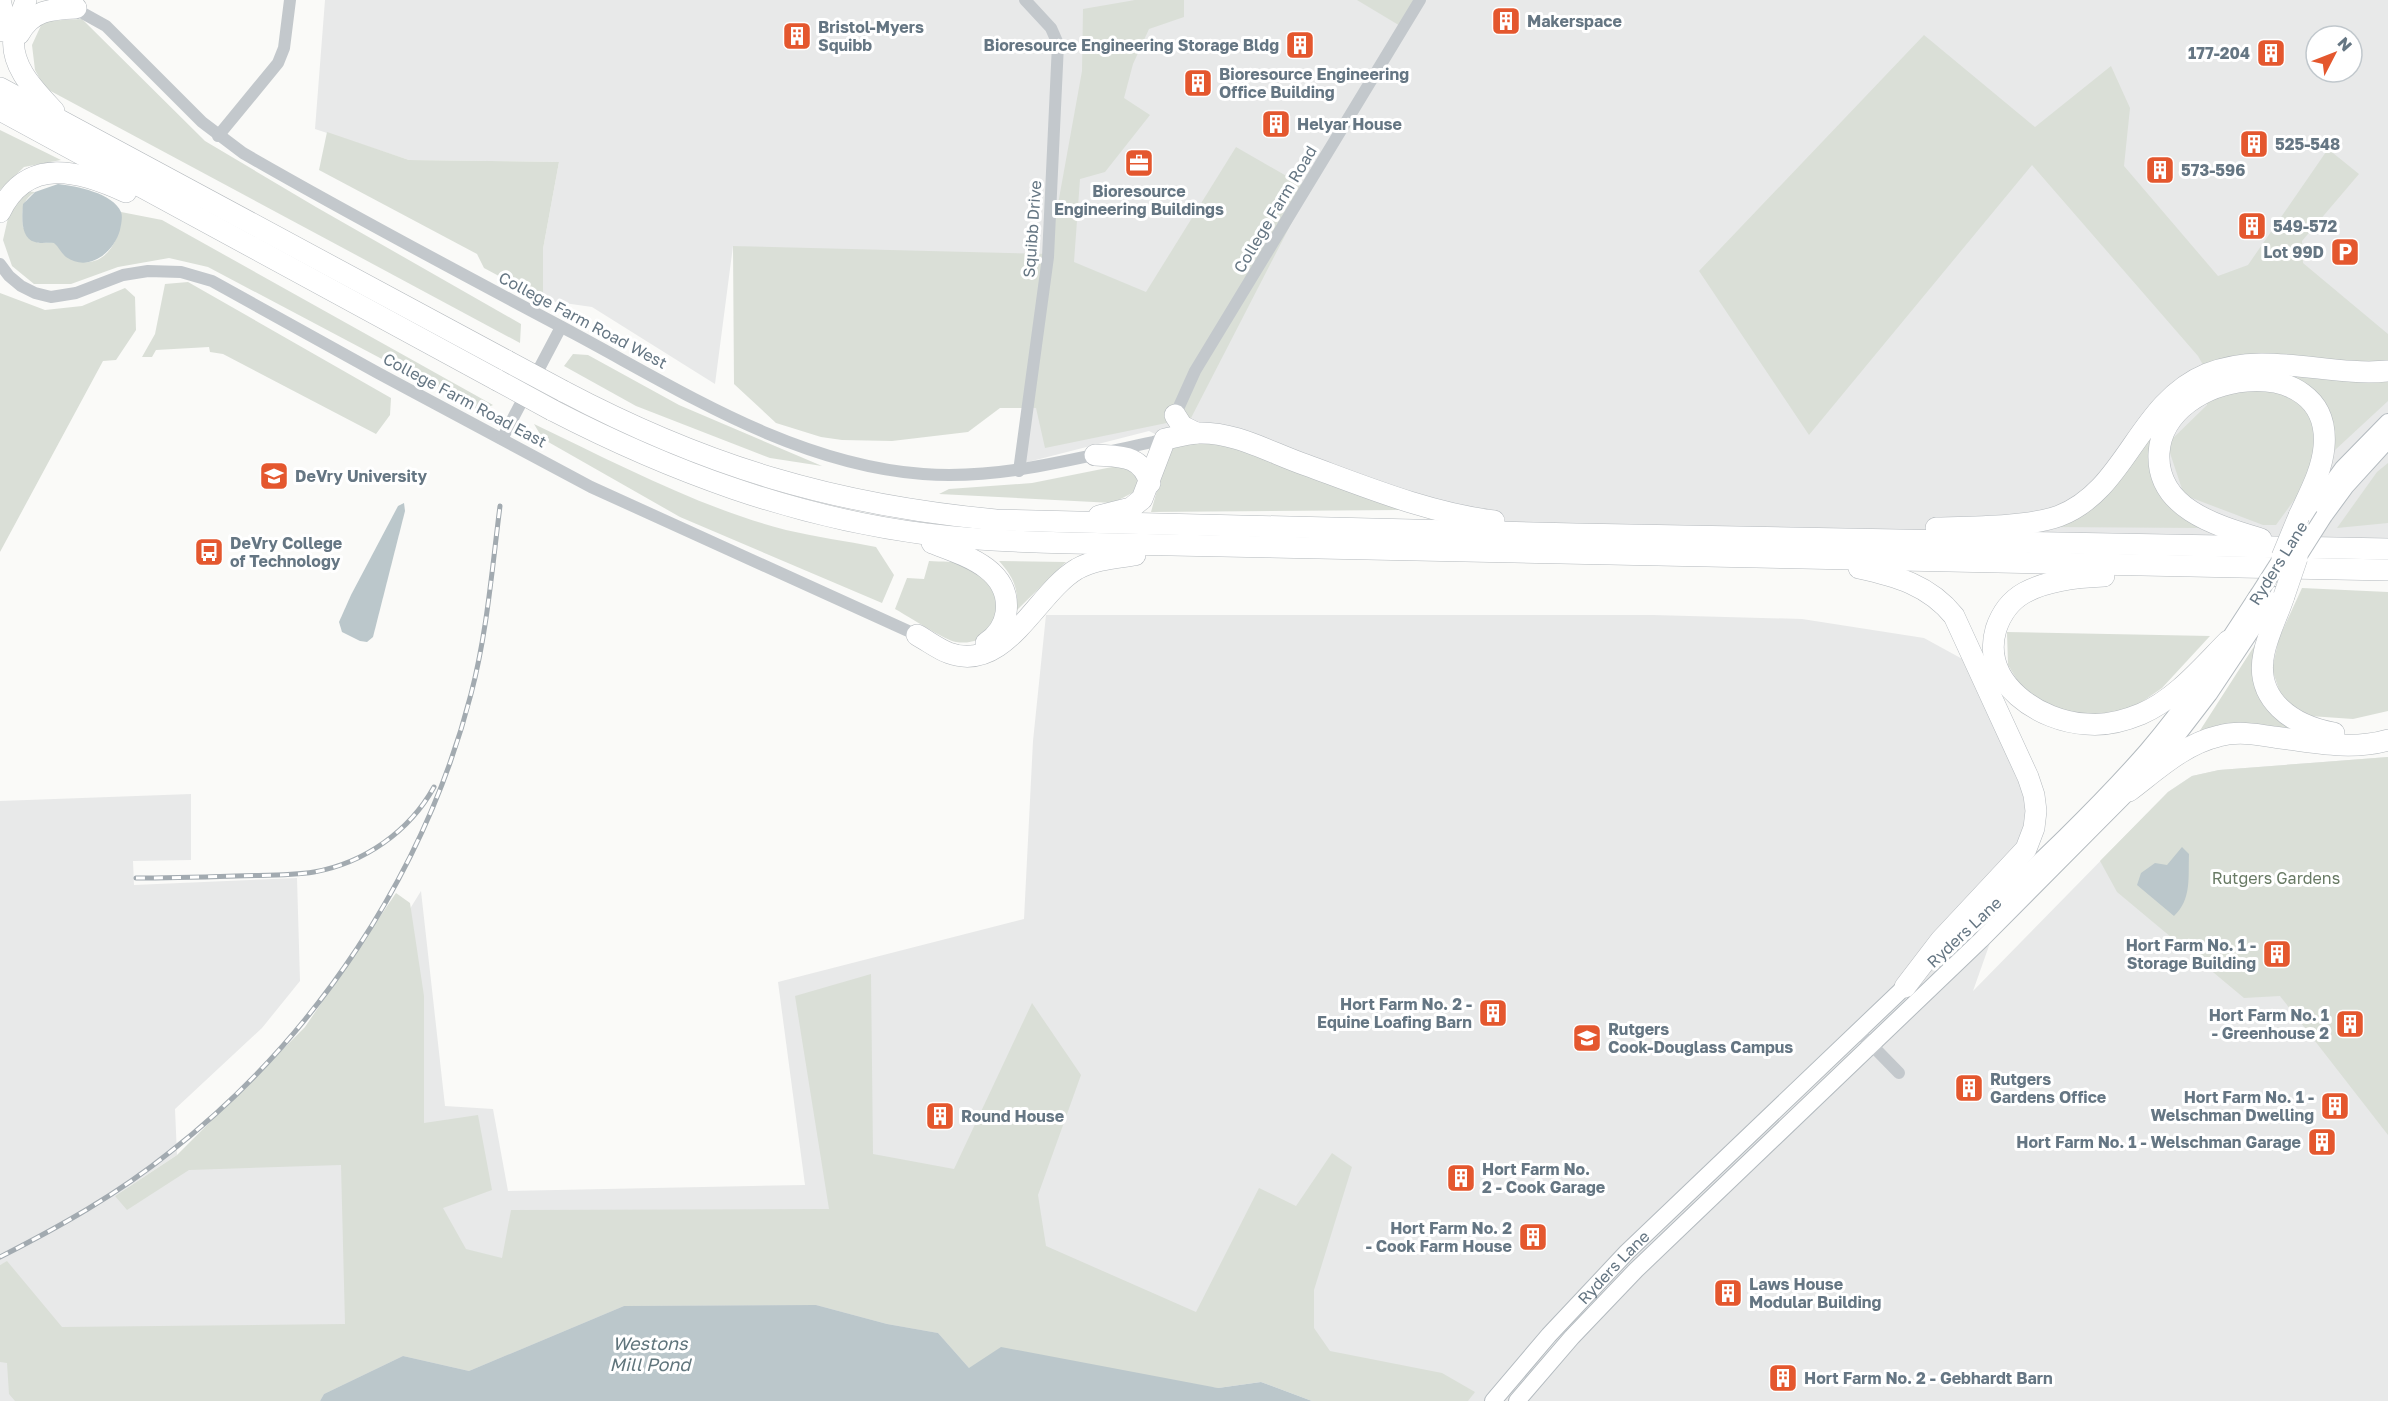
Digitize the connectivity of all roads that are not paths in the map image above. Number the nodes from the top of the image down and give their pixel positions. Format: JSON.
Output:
{"nodes":[{"id":1,"x":0,"y":0,"type":"edge"},
{"id":2,"x":16,"y":0,"type":"edge"},
{"id":3,"x":26,"y":0,"type":"edge"},
{"id":4,"x":55,"y":0,"type":"edge"},
{"id":5,"x":290,"y":0,"type":"edge"},
{"id":6,"x":1025,"y":0,"type":"edge"},
{"id":7,"x":1420,"y":0,"type":"edge"},
{"id":8,"x":76,"y":8,"type":"junction"},
{"id":9,"x":6,"y":38,"type":"edge"},
{"id":10,"x":0,"y":88,"type":"edge"},
{"id":11,"x":0,"y":110,"type":"edge"},
{"id":12,"x":85,"y":134,"type":"junction"},
{"id":13,"x":218,"y":136,"type":"junction"},
{"id":14,"x":0,"y":212,"type":"edge"},
{"id":15,"x":263,"y":253,"type":"junction"},
{"id":16,"x":0,"y":264,"type":"edge"},
{"id":17,"x":561,"y":327,"type":"junction"},
{"id":18,"x":2388,"y":371,"type":"edge"},
{"id":19,"x":1174,"y":415,"type":"junction"},
{"id":20,"x":2388,"y":422,"type":"edge"},
{"id":21,"x":1196,"y":433,"type":"junction"},
{"id":22,"x":502,"y":439,"type":"junction"},
{"id":23,"x":1165,"y":439,"type":"junction"},
{"id":24,"x":2388,"y":440,"type":"edge"},
{"id":25,"x":1095,"y":455,"type":"junction"},
{"id":26,"x":1018,"y":471,"type":"junction"},
{"id":27,"x":1150,"y":483,"type":"junction"},
{"id":28,"x":2311,"y":516,"type":"junction"},
{"id":29,"x":1070,"y":523,"type":"junction"},
{"id":30,"x":889,"y":529,"type":"junction"},
{"id":31,"x":1576,"y":534,"type":"junction"},
{"id":32,"x":2388,"y":536,"type":"edge"},
{"id":33,"x":1215,"y":546,"type":"junction"},
{"id":34,"x":1811,"y":549,"type":"junction"},
{"id":35,"x":2388,"y":549,"type":"edge"},
{"id":36,"x":2296,"y":556,"type":"junction"},
{"id":37,"x":2181,"y":566,"type":"junction"},
{"id":38,"x":2388,"y":570,"type":"edge"},
{"id":39,"x":2388,"y":584,"type":"edge"},
{"id":40,"x":2272,"y":595,"type":"junction"},
{"id":41,"x":917,"y":635,"type":"junction"},
{"id":42,"x":2229,"y":641,"type":"junction"},
{"id":43,"x":2388,"y":727,"type":"edge"},
{"id":44,"x":2388,"y":740,"type":"edge"},
{"id":45,"x":2129,"y":791,"type":"junction"},
{"id":46,"x":1905,"y":987,"type":"junction"},
{"id":47,"x":1859,"y":1032,"type":"junction"},
{"id":48,"x":1872,"y":1045,"type":"junction"},
{"id":49,"x":1899,"y":1073,"type":"dead end"},
{"id":50,"x":1493,"y":1401,"type":"edge"},
{"id":51,"x":1517,"y":1401,"type":"edge"}],
"edges":[{"from":1,"to":9,"type":"highway"},
{"from":2,"to":9,"type":"highway"},
{"from":3,"to":9,"type":"highway"},
{"from":4,"to":8,"type":"street","name":"College Farm Road West"},
{"from":5,"to":13,"type":"street"},
{"from":6,"to":26,"type":"street","name":"Squibb Drive"},
{"from":7,"to":19,"type":"street","name":"College Farm Road"},
{"from":8,"to":9,"type":"highway"},
{"from":8,"to":13,"type":"street","name":"College Farm Road West"},
{"from":9,"to":12,"type":"highway"},
{"from":10,"to":12,"type":"highway"},
{"from":11,"to":15,"type":"highway"},
{"from":12,"to":29,"type":"highway","bridge":true},
{"from":13,"to":17,"type":"street","name":"College Farm Road West"},
{"from":14,"to":15,"type":"highway"},
{"from":15,"to":30,"type":"highway","bridge":true},
{"from":16,"to":22,"type":"street","name":"College Farm Road East"},
{"from":17,"to":22,"type":"street"},
{"from":17,"to":26,"type":"street","name":"College Farm Road West"},
{"from":18,"to":34,"type":"highway"},
{"from":19,"to":21,"type":"highway"},
{"from":19,"to":23,"type":"street","name":"College Farm Road"},
{"from":20,"to":28,"type":"main road","name":"Ryders Lane"},
{"from":21,"to":23,"type":"highway"},
{"from":21,"to":31,"type":"highway"},
{"from":22,"to":41,"type":"street","name":"College Farm Road East"},
{"from":23,"to":25,"type":"street","name":"College Farm Road West"},
{"from":23,"to":27,"type":"highway"},
{"from":24,"to":28,"type":"main road","name":"Ryders Lane"},
{"from":25,"to":26,"type":"street","name":"College Farm Road West"},
{"from":25,"to":27,"type":"highway"},
{"from":27,"to":29,"type":"highway"},
{"from":28,"to":36,"type":"highway","bridge":true},
{"from":28,"to":36,"type":"highway"},
{"from":29,"to":31,"type":"highway"},
{"from":30,"to":33,"type":"highway"},
{"from":30,"to":41,"type":"highway"},
{"from":31,"to":34,"type":"highway"},
{"from":32,"to":36,"type":"highway"},
{"from":33,"to":34,"type":"highway"},
{"from":33,"to":41,"type":"highway"},
{"from":34,"to":36,"type":"highway"},
{"from":34,"to":37,"type":"highway"},
{"from":34,"to":46,"type":"highway"},
{"from":35,"to":36,"type":"highway"},
{"from":36,"to":37,"type":"highway"},
{"from":36,"to":38,"type":"highway"},
{"from":36,"to":39,"type":"highway"},
{"from":36,"to":40,"type":"highway","bridge":true},
{"from":37,"to":42,"type":"highway"},
{"from":40,"to":42,"type":"main road","name":"Ryders Lane"},
{"from":40,"to":43,"type":"highway"},
{"from":40,"to":45,"type":"main road","name":"Ryders Lane"},
{"from":42,"to":46,"type":"main road","name":"Ryders Lane"},
{"from":44,"to":45,"type":"highway"},
{"from":45,"to":48,"type":"main road","name":"Ryders Lane"},
{"from":46,"to":47,"type":"main road","name":"Ryders Lane"},
{"from":47,"to":48,"type":"street"},
{"from":47,"to":50,"type":"main road","name":"Ryders Lane"},
{"from":48,"to":49,"type":"street"},
{"from":48,"to":51,"type":"main road","name":"Ryders Lane"}]}
